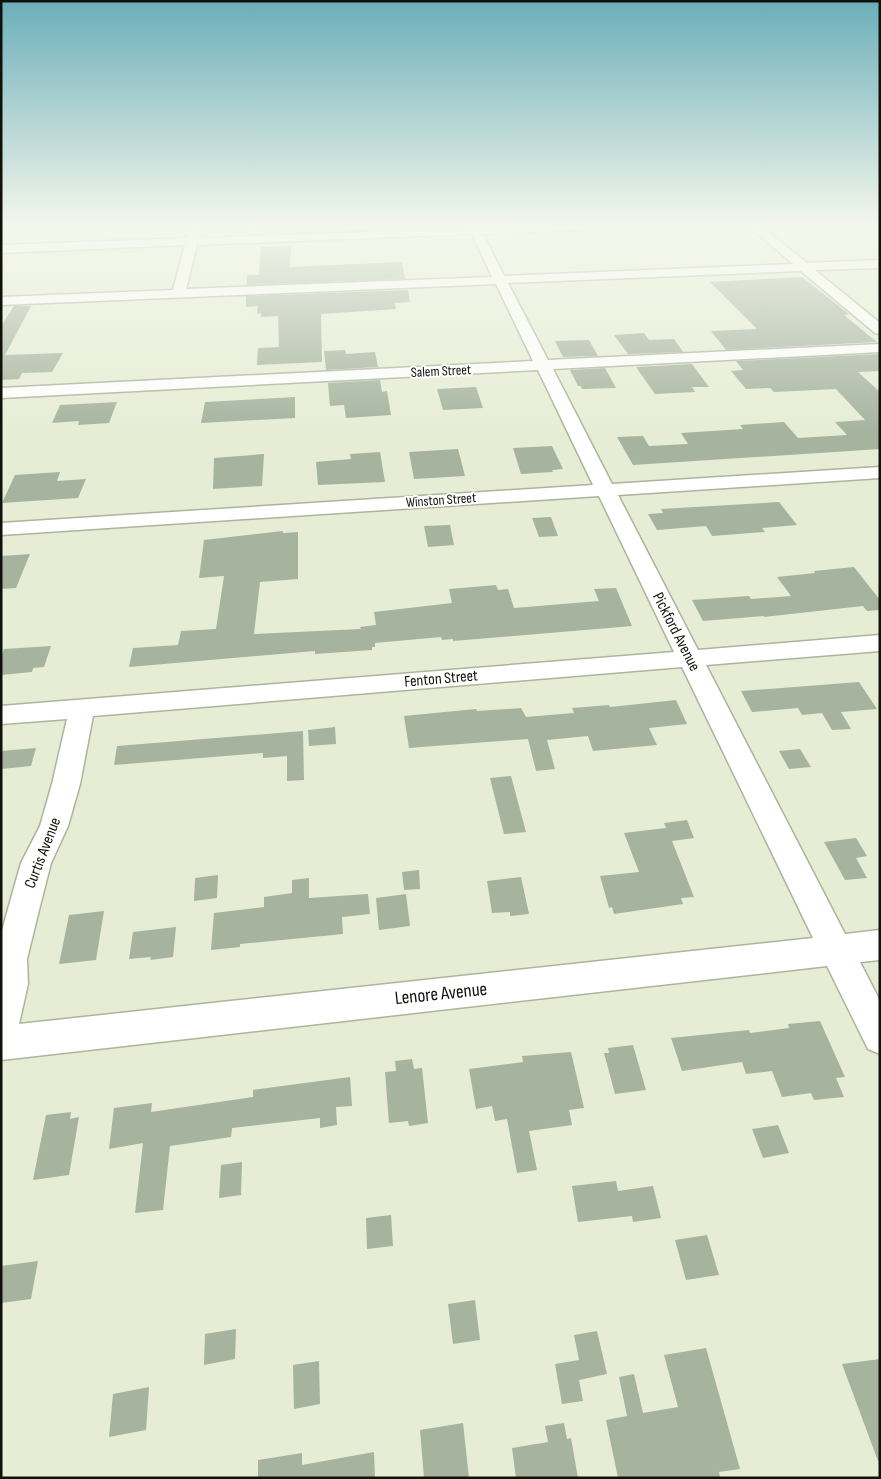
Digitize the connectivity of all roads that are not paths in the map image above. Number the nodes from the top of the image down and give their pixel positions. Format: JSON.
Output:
{"nodes":[{"id":1,"x":155,"y":295,"type":"edge"},
{"id":2,"x":507,"y":295,"type":"edge"},
{"id":3,"x":837,"y":295,"type":"edge"},
{"id":4,"x":1,"y":302,"type":"edge"},
{"id":5,"x":880,"y":330,"type":"edge"},
{"id":6,"x":880,"y":348,"type":"edge"},
{"id":7,"x":542,"y":366,"type":"junction"},
{"id":8,"x":1,"y":393,"type":"edge"},
{"id":9,"x":880,"y":472,"type":"edge"},
{"id":10,"x":604,"y":490,"type":"junction"},
{"id":11,"x":1,"y":529,"type":"edge"},
{"id":12,"x":880,"y":643,"type":"edge"},
{"id":13,"x":690,"y":658,"type":"junction"},
{"id":14,"x":82,"y":708,"type":"junction"},
{"id":15,"x":1,"y":715,"type":"edge"},
{"id":16,"x":880,"y":945,"type":"edge"},
{"id":17,"x":836,"y":950,"type":"junction"},
{"id":18,"x":1,"y":1028,"type":"edge"},
{"id":19,"x":880,"y":1037,"type":"edge"},
{"id":20,"x":1,"y":1043,"type":"edge"}],
"edges":[{"from":1,"to":4,"type":"street"},
{"from":2,"to":7,"type":"street","name":"Pickford Avenue"},
{"from":3,"to":5,"type":"street"},
{"from":6,"to":7,"type":"street","name":"Salem Street"},
{"from":7,"to":8,"type":"street","name":"Salem Street"},
{"from":7,"to":10,"type":"street","name":"Pickford Avenue"},
{"from":9,"to":10,"type":"street","name":"Winston Street"},
{"from":10,"to":11,"type":"street","name":"Winston Street"},
{"from":10,"to":13,"type":"street","name":"Pickford Avenue"},
{"from":12,"to":13,"type":"street","name":"Fenton Street"},
{"from":13,"to":14,"type":"street","name":"Fenton Street"},
{"from":13,"to":17,"type":"street","name":"Pickford Avenue"},
{"from":14,"to":15,"type":"street","name":"Fenton Street"},
{"from":14,"to":18,"type":"street","name":"Curtis Avenue"},
{"from":16,"to":17,"type":"street","name":"Lenore Avenue"},
{"from":17,"to":19,"type":"street","name":"Pickford Avenue"},
{"from":17,"to":20,"type":"street","name":"Lenore Avenue"}]}
